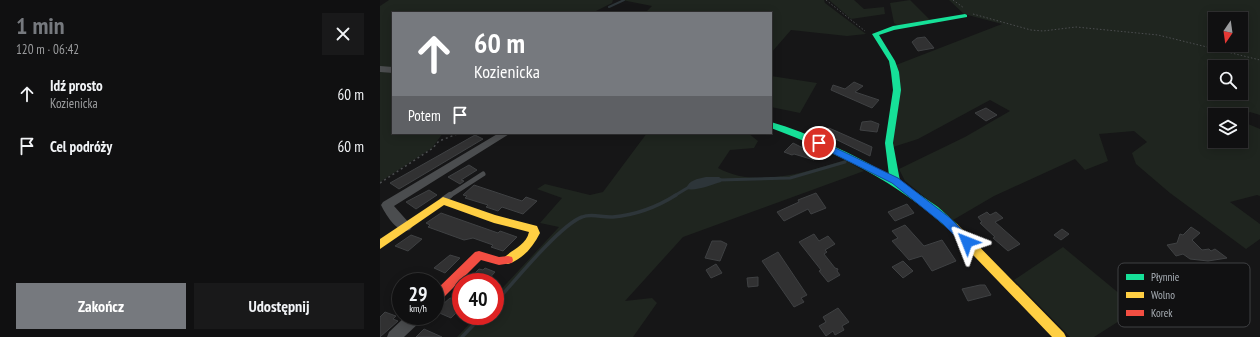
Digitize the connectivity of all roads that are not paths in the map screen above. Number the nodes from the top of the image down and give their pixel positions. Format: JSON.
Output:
{"nodes":[{"id":1,"x":966,"y":15,"type":"road end"},
{"id":2,"x":380,"y":69,"type":"edge"},
{"id":3,"x":392,"y":70,"type":"edge"},
{"id":4,"x":772,"y":123,"type":"edge"},
{"id":5,"x":500,"y":134,"type":"edge"},
{"id":6,"x":483,"y":174,"type":"dead end"},
{"id":7,"x":895,"y":181,"type":"junction"},
{"id":8,"x":442,"y":201,"type":"junction"},
{"id":9,"x":406,"y":227,"type":"junction"},
{"id":10,"x":380,"y":245,"type":"edge"},
{"id":11,"x":444,"y":289,"type":"edge"},
{"id":12,"x":407,"y":325,"type":"edge"},
{"id":13,"x":394,"y":337,"type":"edge"},
{"id":14,"x":1060,"y":337,"type":"edge"}],
"edges":[{"from":1,"to":7,"type":"street"},
{"from":2,"to":3,"type":"street"},
{"from":4,"to":7,"type":"street"},
{"from":5,"to":9,"type":"street"},
{"from":6,"to":8,"type":"lane"},
{"from":7,"to":14,"type":"street"},
{"from":8,"to":9,"type":"street"},
{"from":8,"to":11,"type":"street"},
{"from":9,"to":10,"type":"street"},
{"from":12,"to":13,"type":"street"}]}
